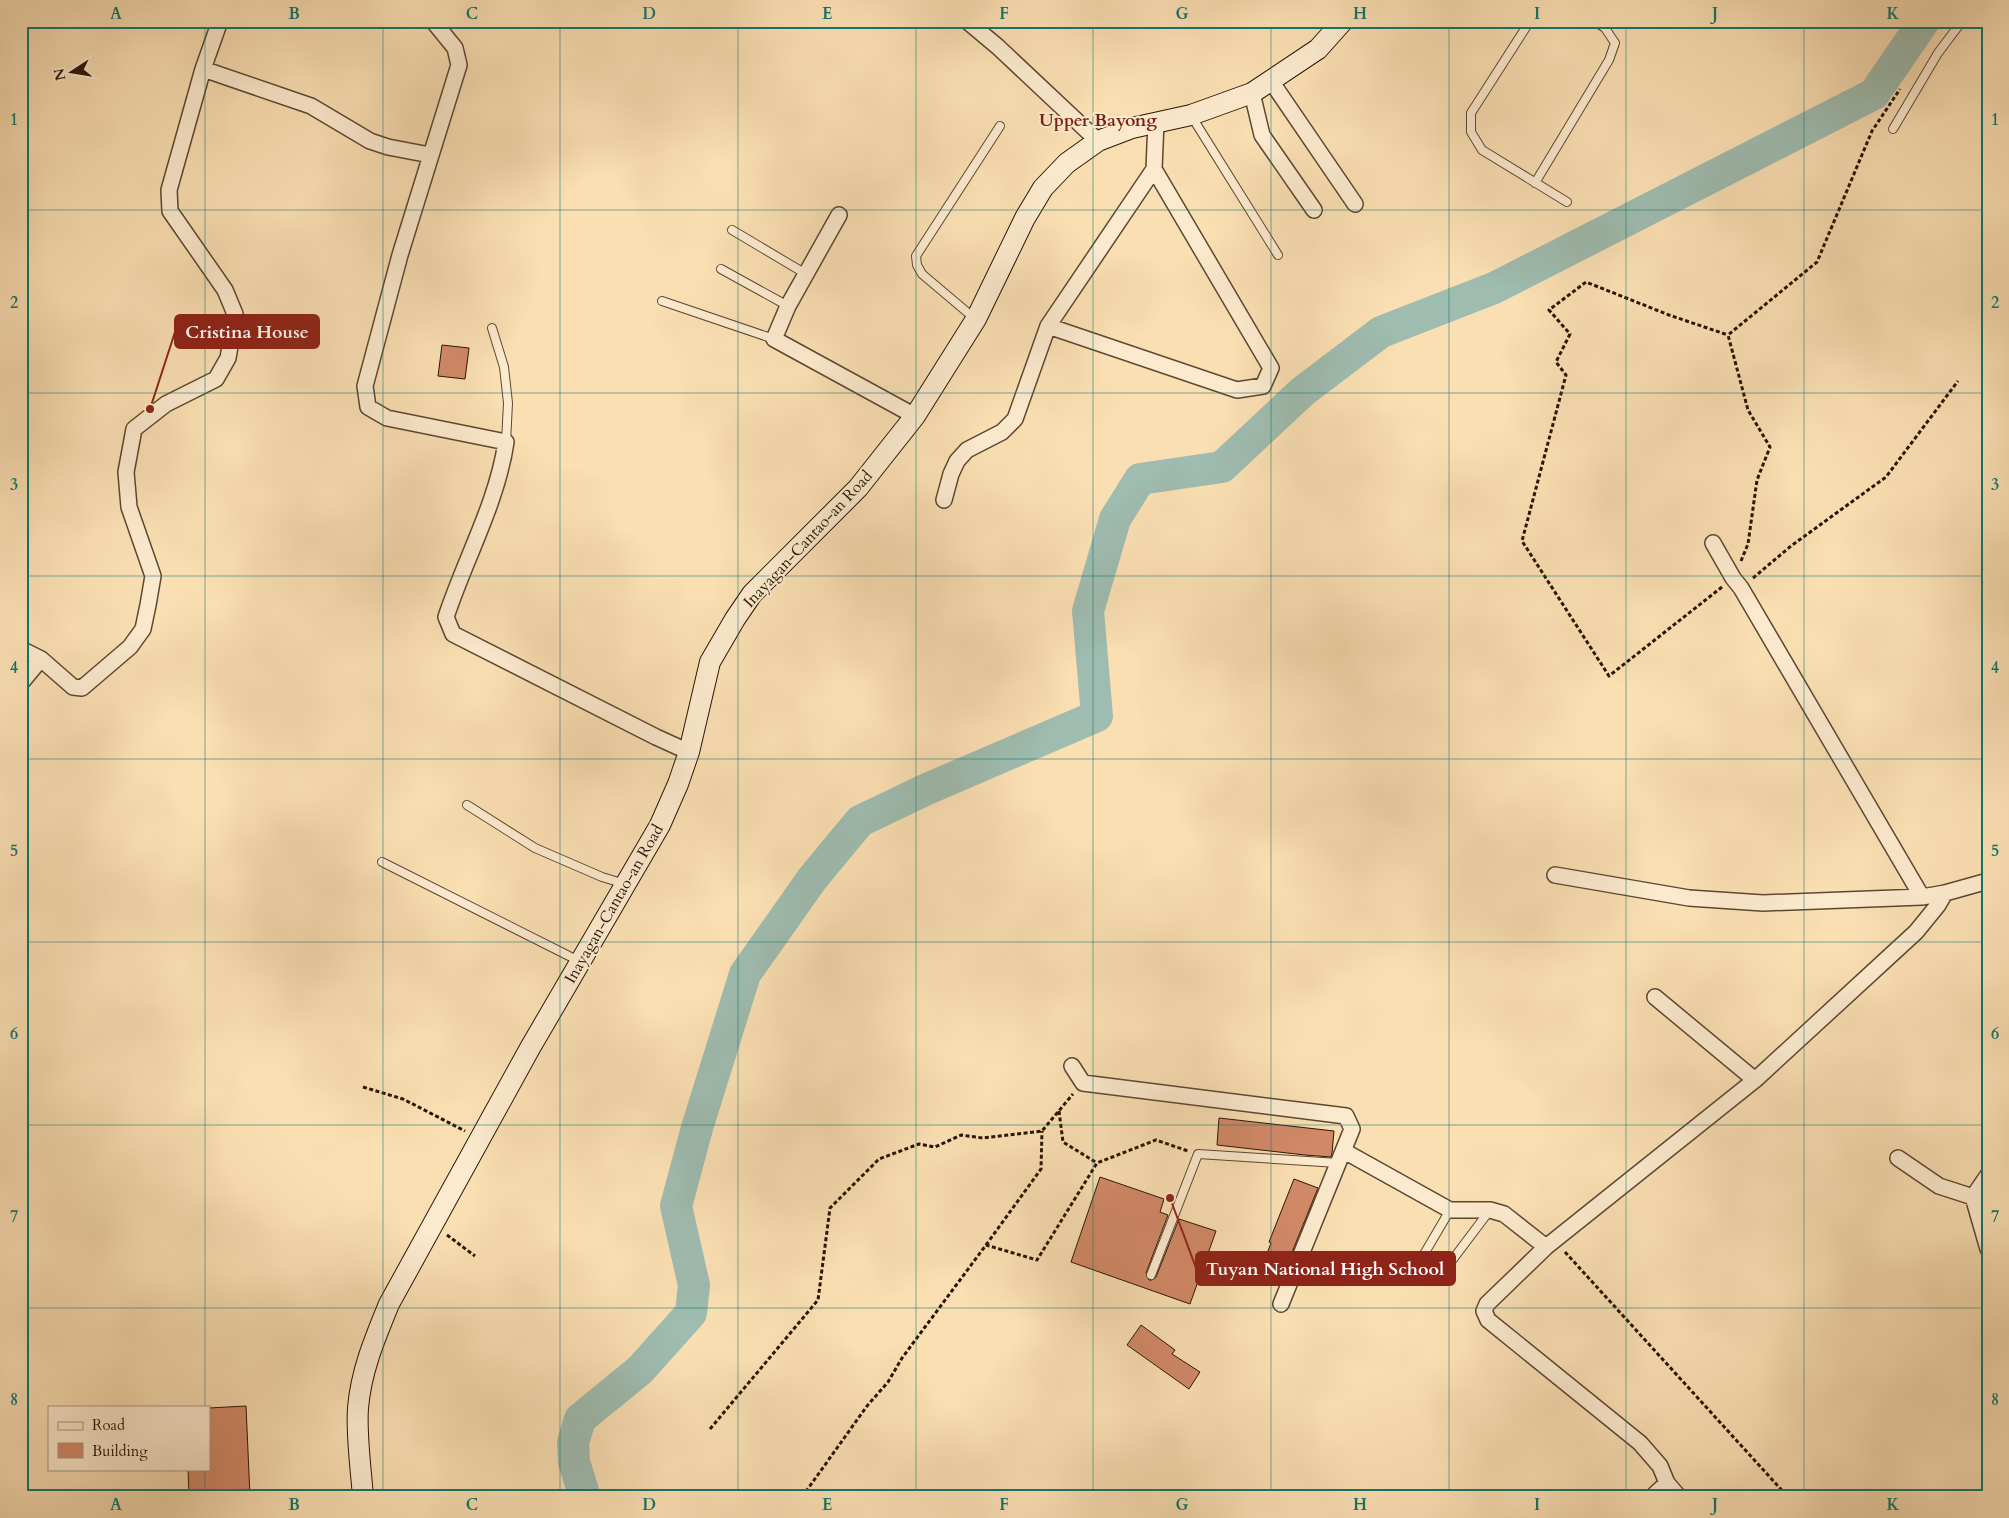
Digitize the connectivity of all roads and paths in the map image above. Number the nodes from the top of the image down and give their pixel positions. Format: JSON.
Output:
{"nodes":[{"id":1,"x":220,"y":21,"type":"edge"},
{"id":2,"x":433,"y":21,"type":"edge"},
{"id":3,"x":967,"y":21,"type":"edge"},
{"id":4,"x":1344,"y":21,"type":"edge"},
{"id":5,"x":1530,"y":21,"type":"edge"},
{"id":6,"x":1594,"y":21,"type":"edge"},
{"id":7,"x":1962,"y":21,"type":"edge"},
{"id":8,"x":203,"y":70,"type":"junction"},
{"id":9,"x":1271,"y":81,"type":"junction"},
{"id":10,"x":1904,"y":82,"type":"dead end"},
{"id":11,"x":1252,"y":93,"type":"junction"},
{"id":12,"x":1191,"y":115,"type":"junction"},
{"id":13,"x":1156,"y":122,"type":"junction"},
{"id":14,"x":1000,"y":126,"type":"dead end"},
{"id":15,"x":1893,"y":129,"type":"dead end"},
{"id":16,"x":1098,"y":141,"type":"junction"},
{"id":17,"x":430,"y":155,"type":"junction"},
{"id":18,"x":1154,"y":169,"type":"junction"},
{"id":19,"x":1535,"y":183,"type":"junction"},
{"id":20,"x":1567,"y":202,"type":"dead end"},
{"id":21,"x":1355,"y":204,"type":"dead end"},
{"id":22,"x":1314,"y":210,"type":"dead end"},
{"id":23,"x":839,"y":215,"type":"dead end"},
{"id":24,"x":732,"y":230,"type":"dead end"},
{"id":25,"x":1278,"y":255,"type":"dead end"},
{"id":26,"x":721,"y":269,"type":"dead end"},
{"id":27,"x":806,"y":274,"type":"junction"},
{"id":28,"x":662,"y":301,"type":"dead end"},
{"id":29,"x":788,"y":306,"type":"junction"},
{"id":30,"x":976,"y":319,"type":"junction"},
{"id":31,"x":1048,"y":326,"type":"junction"},
{"id":32,"x":492,"y":328,"type":"dead end"},
{"id":33,"x":1728,"y":335,"type":"junction"},
{"id":34,"x":774,"y":339,"type":"junction"},
{"id":35,"x":1958,"y":381,"type":"dead end"},
{"id":36,"x":915,"y":416,"type":"junction"},
{"id":37,"x":506,"y":442,"type":"junction"},
{"id":38,"x":944,"y":500,"type":"dead end"},
{"id":39,"x":1713,"y":543,"type":"dead end"},
{"id":40,"x":1737,"y":583,"type":"junction"},
{"id":41,"x":21,"y":649,"type":"edge"},
{"id":42,"x":41,"y":659,"type":"junction"},
{"id":43,"x":21,"y":683,"type":"edge"},
{"id":44,"x":689,"y":752,"type":"junction"},
{"id":45,"x":467,"y":805,"type":"dead end"},
{"id":46,"x":382,"y":862,"type":"dead end"},
{"id":47,"x":1555,"y":875,"type":"dead end"},
{"id":48,"x":1988,"y":881,"type":"edge"},
{"id":49,"x":626,"y":885,"type":"junction"},
{"id":50,"x":1946,"y":893,"type":"junction"},
{"id":51,"x":1922,"y":897,"type":"junction"},
{"id":52,"x":581,"y":962,"type":"junction"},
{"id":53,"x":1655,"y":997,"type":"dead end"},
{"id":54,"x":1072,"y":1066,"type":"dead end"},
{"id":55,"x":1755,"y":1080,"type":"junction"},
{"id":56,"x":1083,"y":1083,"type":"junction"},
{"id":57,"x":363,"y":1087,"type":"dead end"},
{"id":58,"x":1059,"y":1110,"type":"junction"},
{"id":59,"x":1042,"y":1131,"type":"junction"},
{"id":60,"x":480,"y":1138,"type":"junction"},
{"id":61,"x":1198,"y":1154,"type":"junction"},
{"id":62,"x":1341,"y":1157,"type":"junction"},
{"id":63,"x":1898,"y":1158,"type":"dead end"},
{"id":64,"x":1097,"y":1163,"type":"junction"},
{"id":65,"x":1988,"y":1175,"type":"edge"},
{"id":66,"x":1973,"y":1197,"type":"junction"},
{"id":67,"x":1450,"y":1210,"type":"junction"},
{"id":68,"x":1490,"y":1210,"type":"junction"},
{"id":69,"x":433,"y":1224,"type":"junction"},
{"id":70,"x":1550,"y":1244,"type":"junction"},
{"id":71,"x":986,"y":1246,"type":"junction"},
{"id":72,"x":1988,"y":1248,"type":"edge"},
{"id":73,"x":475,"y":1256,"type":"dead end"},
{"id":74,"x":1151,"y":1276,"type":"dead end"},
{"id":75,"x":1280,"y":1304,"type":"dead end"},
{"id":76,"x":710,"y":1429,"type":"dead end"},
{"id":77,"x":1667,"y":1483,"type":"junction"},
{"id":78,"x":363,"y":1497,"type":"edge"},
{"id":79,"x":802,"y":1497,"type":"edge"},
{"id":80,"x":1652,"y":1497,"type":"edge"},
{"id":81,"x":1679,"y":1497,"type":"edge"},
{"id":82,"x":1788,"y":1497,"type":"edge"}],
"edges":[{"from":1,"to":8,"type":"street"},
{"from":2,"to":17,"type":"street"},
{"from":3,"to":16,"type":"street"},
{"from":4,"to":9,"type":"street","name":"Inayagan-Cantao-an Road"},
{"from":5,"to":19,"type":"lane"},
{"from":6,"to":19,"type":"lane"},
{"from":7,"to":15,"type":"lane"},
{"from":8,"to":17,"type":"street"},
{"from":8,"to":42,"type":"street"},
{"from":9,"to":11,"type":"street","name":"Inayagan-Cantao-an Road"},
{"from":9,"to":21,"type":"street"},
{"from":10,"to":33,"type":"path"},
{"from":11,"to":12,"type":"street","name":"Inayagan-Cantao-an Road"},
{"from":11,"to":22,"type":"street"},
{"from":12,"to":13,"type":"street","name":"Inayagan-Cantao-an Road"},
{"from":12,"to":25,"type":"lane"},
{"from":13,"to":16,"type":"street","name":"Inayagan-Cantao-an Road"},
{"from":13,"to":18,"type":"street"},
{"from":14,"to":30,"type":"lane"},
{"from":16,"to":30,"type":"street","name":"Inayagan-Cantao-an Road"},
{"from":17,"to":37,"type":"street"},
{"from":18,"to":31,"type":"street"},
{"from":18,"to":31,"type":"street"},
{"from":19,"to":20,"type":"lane"},
{"from":23,"to":27,"type":"street"},
{"from":24,"to":27,"type":"lane"},
{"from":26,"to":29,"type":"lane"},
{"from":27,"to":29,"type":"street"},
{"from":28,"to":34,"type":"lane"},
{"from":29,"to":34,"type":"street"},
{"from":30,"to":36,"type":"street","name":"Inayagan-Cantao-an Road"},
{"from":31,"to":38,"type":"street"},
{"from":32,"to":37,"type":"lane"},
{"from":33,"to":40,"type":"path"},
{"from":33,"to":40,"type":"path"},
{"from":34,"to":36,"type":"street"},
{"from":35,"to":40,"type":"path"},
{"from":36,"to":44,"type":"street","name":"Inayagan-Cantao-an Road"},
{"from":37,"to":44,"type":"street"},
{"from":39,"to":40,"type":"street"},
{"from":40,"to":51,"type":"street"},
{"from":41,"to":42,"type":"street"},
{"from":42,"to":43,"type":"street"},
{"from":44,"to":49,"type":"street","name":"Inayagan-Cantao-an Road"},
{"from":45,"to":49,"type":"lane"},
{"from":46,"to":52,"type":"lane"},
{"from":47,"to":51,"type":"street"},
{"from":48,"to":50,"type":"street"},
{"from":49,"to":52,"type":"street","name":"Inayagan-Cantao-an Road"},
{"from":50,"to":51,"type":"street"},
{"from":50,"to":55,"type":"street"},
{"from":52,"to":60,"type":"street","name":"Inayagan-Cantao-an Road"},
{"from":53,"to":55,"type":"street"},
{"from":54,"to":56,"type":"street"},
{"from":55,"to":70,"type":"street"},
{"from":56,"to":58,"type":"path"},
{"from":56,"to":62,"type":"street"},
{"from":57,"to":60,"type":"path"},
{"from":58,"to":59,"type":"path"},
{"from":58,"to":64,"type":"path"},
{"from":59,"to":71,"type":"path"},
{"from":59,"to":76,"type":"path"},
{"from":60,"to":69,"type":"street","name":"Inayagan-Cantao-an Road"},
{"from":61,"to":62,"type":"lane"},
{"from":61,"to":64,"type":"path"},
{"from":61,"to":74,"type":"lane"},
{"from":62,"to":67,"type":"street"},
{"from":62,"to":75,"type":"street"},
{"from":63,"to":66,"type":"street"},
{"from":64,"to":71,"type":"path"},
{"from":65,"to":66,"type":"street"},
{"from":66,"to":72,"type":"street"},
{"from":67,"to":68,"type":"street"},
{"from":67,"to":68,"type":"lane"},
{"from":68,"to":70,"type":"street"},
{"from":69,"to":73,"type":"path"},
{"from":69,"to":78,"type":"street","name":"Inayagan-Cantao-an Road"},
{"from":70,"to":77,"type":"street"},
{"from":70,"to":82,"type":"path"},
{"from":71,"to":79,"type":"path"},
{"from":77,"to":80,"type":"street"},
{"from":77,"to":81,"type":"street"}]}
